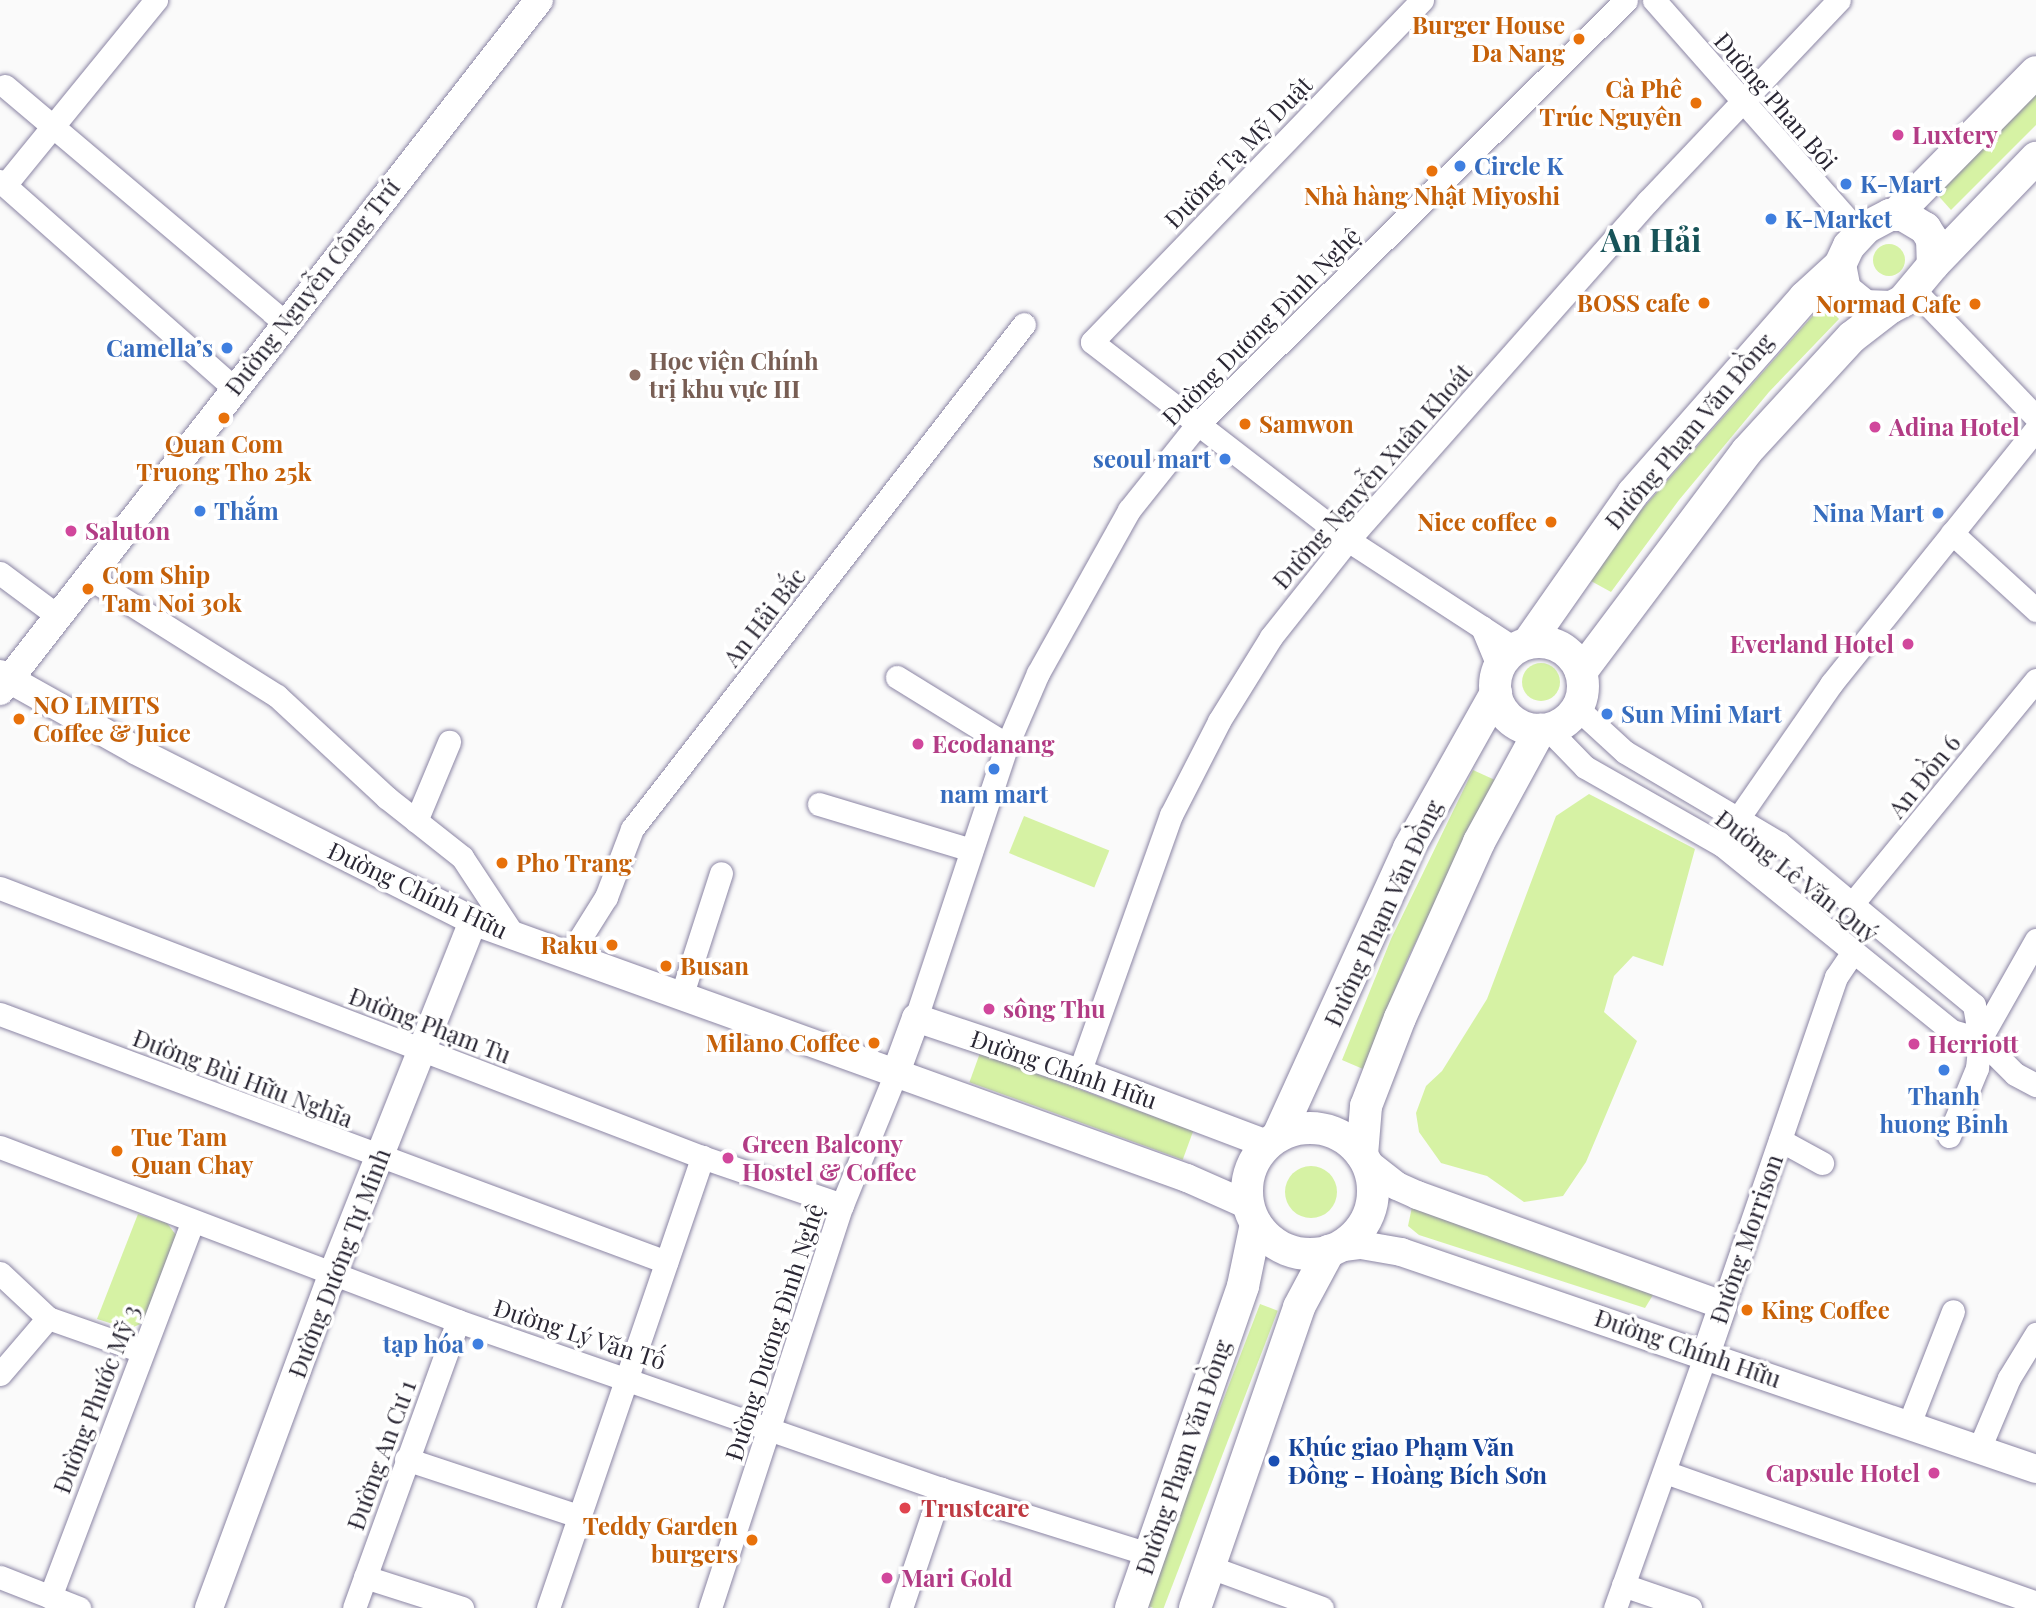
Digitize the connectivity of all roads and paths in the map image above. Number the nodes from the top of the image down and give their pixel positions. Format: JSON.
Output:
{"nodes":[{"id":1,"x":156,"y":0,"type":"edge"},
{"id":2,"x":1626,"y":0,"type":"edge"},
{"id":3,"x":1654,"y":0,"type":"edge"},
{"id":4,"x":1839,"y":0,"type":"edge"},
{"id":5,"x":535,"y":1,"type":"edge"},
{"id":6,"x":1410,"y":4,"type":"edge"},
{"id":7,"x":2036,"y":72,"type":"edge"},
{"id":8,"x":5,"y":86,"type":"dead end"},
{"id":9,"x":1739,"y":101,"type":"junction"},
{"id":10,"x":53,"y":126,"type":"junction"},
{"id":11,"x":2036,"y":158,"type":"edge"},
{"id":12,"x":2,"y":183,"type":"edge"},
{"id":13,"x":1896,"y":214,"type":"junction"},
{"id":14,"x":1860,"y":234,"type":"junction"},
{"id":15,"x":1840,"y":265,"type":"junction"},
{"id":16,"x":1933,"y":265,"type":"junction"},
{"id":17,"x":1903,"y":299,"type":"junction"},
{"id":18,"x":284,"y":322,"type":"junction"},
{"id":19,"x":1024,"y":324,"type":"dead end"},
{"id":20,"x":233,"y":387,"type":"junction"},
{"id":21,"x":2036,"y":417,"type":"edge"},
{"id":22,"x":1196,"y":426,"type":"junction"},
{"id":23,"x":2036,"y":429,"type":"edge"},
{"id":24,"x":1952,"y":533,"type":"junction"},
{"id":25,"x":1348,"y":540,"type":"junction"},
{"id":26,"x":0,"y":573,"type":"edge"},
{"id":27,"x":88,"y":576,"type":"junction"},
{"id":28,"x":2036,"y":610,"type":"edge"},
{"id":29,"x":58,"y":616,"type":"junction"},
{"id":30,"x":1509,"y":663,"type":"junction"},
{"id":31,"x":1580,"y":672,"type":"junction"},
{"id":32,"x":897,"y":677,"type":"dead end"},
{"id":33,"x":2036,"y":680,"type":"edge"},
{"id":34,"x":3,"y":681,"type":"edge"},
{"id":35,"x":1577,"y":708,"type":"junction"},
{"id":36,"x":1544,"y":729,"type":"junction"},
{"id":37,"x":449,"y":741,"type":"dead end"},
{"id":38,"x":1007,"y":745,"type":"junction"},
{"id":39,"x":818,"y":804,"type":"dead end"},
{"id":40,"x":1736,"y":818,"type":"junction"},
{"id":41,"x":416,"y":821,"type":"junction"},
{"id":42,"x":1722,"y":845,"type":"junction"},
{"id":43,"x":971,"y":850,"type":"junction"},
{"id":44,"x":721,"y":873,"type":"dead end"},
{"id":45,"x":0,"y":888,"type":"edge"},
{"id":46,"x":1852,"y":904,"type":"junction"},
{"id":47,"x":473,"y":920,"type":"junction"},
{"id":48,"x":514,"y":936,"type":"junction"},
{"id":49,"x":2036,"y":940,"type":"edge"},
{"id":50,"x":1853,"y":952,"type":"junction"},
{"id":51,"x":569,"y":956,"type":"junction"},
{"id":52,"x":681,"y":997,"type":"junction"},
{"id":53,"x":0,"y":1014,"type":"edge"},
{"id":54,"x":916,"y":1018,"type":"junction"},
{"id":55,"x":1980,"y":1040,"type":"junction"},
{"id":56,"x":422,"y":1050,"type":"junction"},
{"id":57,"x":1079,"y":1073,"type":"junction"},
{"id":58,"x":895,"y":1075,"type":"junction"},
{"id":59,"x":2036,"y":1085,"type":"edge"},
{"id":60,"x":1949,"y":1136,"type":"dead end"},
{"id":61,"x":1273,"y":1140,"type":"junction"},
{"id":62,"x":1780,"y":1140,"type":"junction"},
{"id":63,"x":3,"y":1153,"type":"edge"},
{"id":64,"x":702,"y":1157,"type":"junction"},
{"id":65,"x":379,"y":1158,"type":"junction"},
{"id":66,"x":1364,"y":1158,"type":"junction"},
{"id":67,"x":1822,"y":1163,"type":"dead end"},
{"id":68,"x":842,"y":1205,"type":"junction"},
{"id":69,"x":1252,"y":1215,"type":"junction"},
{"id":70,"x":193,"y":1221,"type":"junction"},
{"id":71,"x":1332,"y":1250,"type":"junction"},
{"id":72,"x":666,"y":1262,"type":"junction"},
{"id":73,"x":0,"y":1273,"type":"edge"},
{"id":74,"x":333,"y":1273,"type":"junction"},
{"id":75,"x":1723,"y":1305,"type":"junction"},
{"id":76,"x":1953,"y":1311,"type":"dead end"},
{"id":77,"x":48,"y":1318,"type":"junction"},
{"id":78,"x":458,"y":1321,"type":"junction"},
{"id":79,"x":2036,"y":1334,"type":"edge"},
{"id":80,"x":142,"y":1351,"type":"junction"},
{"id":81,"x":1706,"y":1354,"type":"junction"},
{"id":82,"x":0,"y":1374,"type":"edge"},
{"id":83,"x":627,"y":1376,"type":"junction"},
{"id":84,"x":1909,"y":1424,"type":"junction"},
{"id":85,"x":772,"y":1427,"type":"junction"},
{"id":86,"x":1979,"y":1450,"type":"junction"},
{"id":87,"x":406,"y":1459,"type":"junction"},
{"id":88,"x":2036,"y":1469,"type":"edge"},
{"id":89,"x":1665,"y":1472,"type":"junction"},
{"id":90,"x":941,"y":1489,"type":"junction"},
{"id":91,"x":578,"y":1516,"type":"junction"},
{"id":92,"x":1149,"y":1554,"type":"junction"},
{"id":93,"x":1210,"y":1567,"type":"junction"},
{"id":94,"x":0,"y":1577,"type":"edge"},
{"id":95,"x":365,"y":1577,"type":"junction"},
{"id":96,"x":1623,"y":1585,"type":"junction"},
{"id":97,"x":50,"y":1597,"type":"junction"},
{"id":98,"x":2036,"y":1603,"type":"edge"},
{"id":99,"x":79,"y":1608,"type":"edge"},
{"id":100,"x":209,"y":1608,"type":"edge"},
{"id":101,"x":354,"y":1608,"type":"edge"},
{"id":102,"x":462,"y":1608,"type":"edge"},
{"id":103,"x":548,"y":1608,"type":"edge"},
{"id":104,"x":710,"y":1608,"type":"edge"},
{"id":105,"x":901,"y":1608,"type":"edge"},
{"id":106,"x":1131,"y":1608,"type":"edge"},
{"id":107,"x":1195,"y":1608,"type":"edge"},
{"id":108,"x":1322,"y":1608,"type":"edge"},
{"id":109,"x":1615,"y":1608,"type":"edge"},
{"id":110,"x":1690,"y":1608,"type":"edge"}],
"edges":[{"from":1,"to":10,"type":"street"},
{"from":2,"to":22,"type":"street","name":"Đường Dương Đình Nghệ"},
{"from":3,"to":9,"type":"street","name":"Đường Phan Bôi"},
{"from":4,"to":9,"type":"street","name":"Đường Nguyễn Xuân Khoát"},
{"from":5,"to":18,"type":"street","name":"Đường Nguyễn Công Trứ"},
{"from":6,"to":22,"type":"street","name":"Đường Tạ Mỹ Duật"},
{"from":7,"to":13,"type":"main road"},
{"from":8,"to":10,"type":"street"},
{"from":9,"to":14,"type":"street","name":"Đường Phan Bôi"},
{"from":9,"to":25,"type":"street","name":"Đường Nguyễn Xuân Khoát"},
{"from":10,"to":12,"type":"street"},
{"from":10,"to":18,"type":"street"},
{"from":11,"to":16,"type":"main road"},
{"from":12,"to":20,"type":"street"},
{"from":13,"to":14,"type":"main road"},
{"from":13,"to":16,"type":"main road"},
{"from":14,"to":15,"type":"main road"},
{"from":15,"to":17,"type":"main road"},
{"from":15,"to":30,"type":"main road","name":"Đường Phạm Văn Đồng"},
{"from":16,"to":17,"type":"main road"},
{"from":17,"to":21,"type":"street"},
{"from":17,"to":31,"type":"main road"},
{"from":18,"to":20,"type":"street","name":"Đường Nguyễn Công Trứ"},
{"from":19,"to":51,"type":"street","name":"An Hải Bắc"},
{"from":20,"to":27,"type":"street","name":"Đường Nguyễn Công Trứ"},
{"from":22,"to":25,"type":"street"},
{"from":22,"to":38,"type":"street","name":"Đường Dương Đình Nghệ"},
{"from":23,"to":24,"type":"street"},
{"from":24,"to":28,"type":"street"},
{"from":24,"to":40,"type":"street"},
{"from":25,"to":30,"type":"street"},
{"from":25,"to":57,"type":"street","name":"Đường Nguyễn Xuân Khoát"},
{"from":26,"to":29,"type":"street"},
{"from":27,"to":29,"type":"street","name":"Đường Nguyễn Công Trứ"},
{"from":27,"to":41,"type":"street"},
{"from":29,"to":34,"type":"street","name":"Đường Nguyễn Công Trứ"},
{"from":30,"to":31,"type":"main road"},
{"from":30,"to":36,"type":"main road"},
{"from":30,"to":61,"type":"main road","name":"Đường Phạm Văn Đồng"},
{"from":31,"to":35,"type":"main road"},
{"from":32,"to":38,"type":"street"},
{"from":33,"to":46,"type":"street","name":"An Đồn 6"},
{"from":34,"to":47,"type":"street","name":"Đường Chính Hữu"},
{"from":35,"to":36,"type":"main road"},
{"from":35,"to":40,"type":"street","name":"Đường Lê Văn Quý"},
{"from":36,"to":42,"type":"street","name":"Đường Lê Văn Quý"},
{"from":36,"to":66,"type":"main road"},
{"from":37,"to":41,"type":"street"},
{"from":38,"to":43,"type":"street","name":"Đường Dương Đình Nghệ"},
{"from":39,"to":43,"type":"street"},
{"from":40,"to":42,"type":"street"},
{"from":40,"to":46,"type":"street","name":"Đường Lê Văn Quý"},
{"from":41,"to":48,"type":"street"},
{"from":42,"to":50,"type":"street","name":"Đường Lê Văn Quý"},
{"from":43,"to":54,"type":"street","name":"Đường Dương Đình Nghệ"},
{"from":44,"to":52,"type":"street"},
{"from":45,"to":56,"type":"street","name":"Đường Phạm Tu"},
{"from":46,"to":55,"type":"street","name":"Đường Lê Văn Quý"},
{"from":47,"to":48,"type":"street","name":"Đường Chính Hữu"},
{"from":47,"to":56,"type":"street","name":"Đường Dương Tự Minh"},
{"from":48,"to":51,"type":"street","name":"Đường Chính Hữu"},
{"from":49,"to":55,"type":"street"},
{"from":50,"to":55,"type":"street","name":"Đường Lê Văn Quý"},
{"from":50,"to":62,"type":"street","name":"Đường Morrison"},
{"from":51,"to":52,"type":"street","name":"Đường Chính Hữu"},
{"from":52,"to":58,"type":"street","name":"Đường Chính Hữu"},
{"from":53,"to":65,"type":"street","name":"Đường Bùi Hữu Nghĩa"},
{"from":54,"to":57,"type":"street","name":"Đường Chính Hữu"},
{"from":54,"to":58,"type":"street"},
{"from":55,"to":59,"type":"street","name":"Đường Lê Văn Quý"},
{"from":55,"to":60,"type":"street"},
{"from":56,"to":64,"type":"street","name":"Đường Phạm Tu"},
{"from":56,"to":65,"type":"street","name":"Đường Dương Tự Minh"},
{"from":57,"to":61,"type":"street","name":"Đường Chính Hữu"},
{"from":58,"to":68,"type":"street","name":"Đường Dương Đình Nghệ"},
{"from":58,"to":69,"type":"street","name":"Đường Chính Hữu"},
{"from":61,"to":66,"type":"main road"},
{"from":61,"to":69,"type":"main road"},
{"from":62,"to":67,"type":"street"},
{"from":62,"to":75,"type":"street","name":"Đường Morrison"},
{"from":63,"to":70,"type":"street","name":"Đường Lý Văn Tố"},
{"from":64,"to":68,"type":"street","name":"Đường Phạm Tu"},
{"from":64,"to":72,"type":"street"},
{"from":65,"to":72,"type":"street","name":"Đường Bùi Hữu Nghĩa"},
{"from":65,"to":74,"type":"street","name":"Đường Dương Tự Minh"},
{"from":66,"to":71,"type":"main road"},
{"from":66,"to":75,"type":"street"},
{"from":68,"to":85,"type":"street","name":"Đường Dương Đình Nghệ"},
{"from":69,"to":71,"type":"main road"},
{"from":69,"to":92,"type":"main road","name":"Đường Phạm Văn Đồng"},
{"from":70,"to":74,"type":"street","name":"Đường Lý Văn Tố"},
{"from":70,"to":80,"type":"street","name":"Đường Phước Mỹ 3"},
{"from":71,"to":81,"type":"street","name":"Đường Chính Hữu"},
{"from":71,"to":93,"type":"main road"},
{"from":72,"to":83,"type":"street"},
{"from":73,"to":77,"type":"street"},
{"from":74,"to":78,"type":"street","name":"Đường Lý Văn Tố"},
{"from":74,"to":100,"type":"street","name":"Đường Dương Tự Minh"},
{"from":75,"to":81,"type":"street","name":"Đường Morrison"},
{"from":76,"to":84,"type":"street"},
{"from":77,"to":80,"type":"street"},
{"from":77,"to":82,"type":"street"},
{"from":78,"to":83,"type":"street","name":"Đường Lý Văn Tố"},
{"from":78,"to":87,"type":"street","name":"Đường An Cư 1"},
{"from":79,"to":86,"type":"street"},
{"from":80,"to":97,"type":"street","name":"Đường Phước Mỹ 3"},
{"from":81,"to":84,"type":"street","name":"Đường Chính Hữu"},
{"from":81,"to":89,"type":"street","name":"Đường Morrison"},
{"from":83,"to":85,"type":"street","name":"Đường Lý Văn Tố"},
{"from":83,"to":91,"type":"street"},
{"from":84,"to":86,"type":"street","name":"Đường Chính Hữu"},
{"from":85,"to":90,"type":"street","name":"Đường Lý Văn Tố"},
{"from":85,"to":104,"type":"street","name":"Đường Dương Đình Nghệ"},
{"from":86,"to":88,"type":"street","name":"Đường Chính Hữu"},
{"from":87,"to":91,"type":"street"},
{"from":87,"to":95,"type":"street","name":"Đường An Cư 1"},
{"from":89,"to":96,"type":"street","name":"Đường Morrison"},
{"from":89,"to":98,"type":"street"},
{"from":90,"to":92,"type":"street","name":"Đường Lý Văn Tố"},
{"from":90,"to":105,"type":"street"},
{"from":91,"to":103,"type":"street"},
{"from":92,"to":106,"type":"main road","name":"Đường Phạm Văn Đồng"},
{"from":93,"to":107,"type":"main road"},
{"from":93,"to":108,"type":"street"},
{"from":94,"to":97,"type":"street"},
{"from":95,"to":101,"type":"street","name":"Đường An Cư 1"},
{"from":95,"to":102,"type":"street"},
{"from":96,"to":109,"type":"street","name":"Đường Morrison"},
{"from":96,"to":110,"type":"street"},
{"from":97,"to":99,"type":"street"}]}
